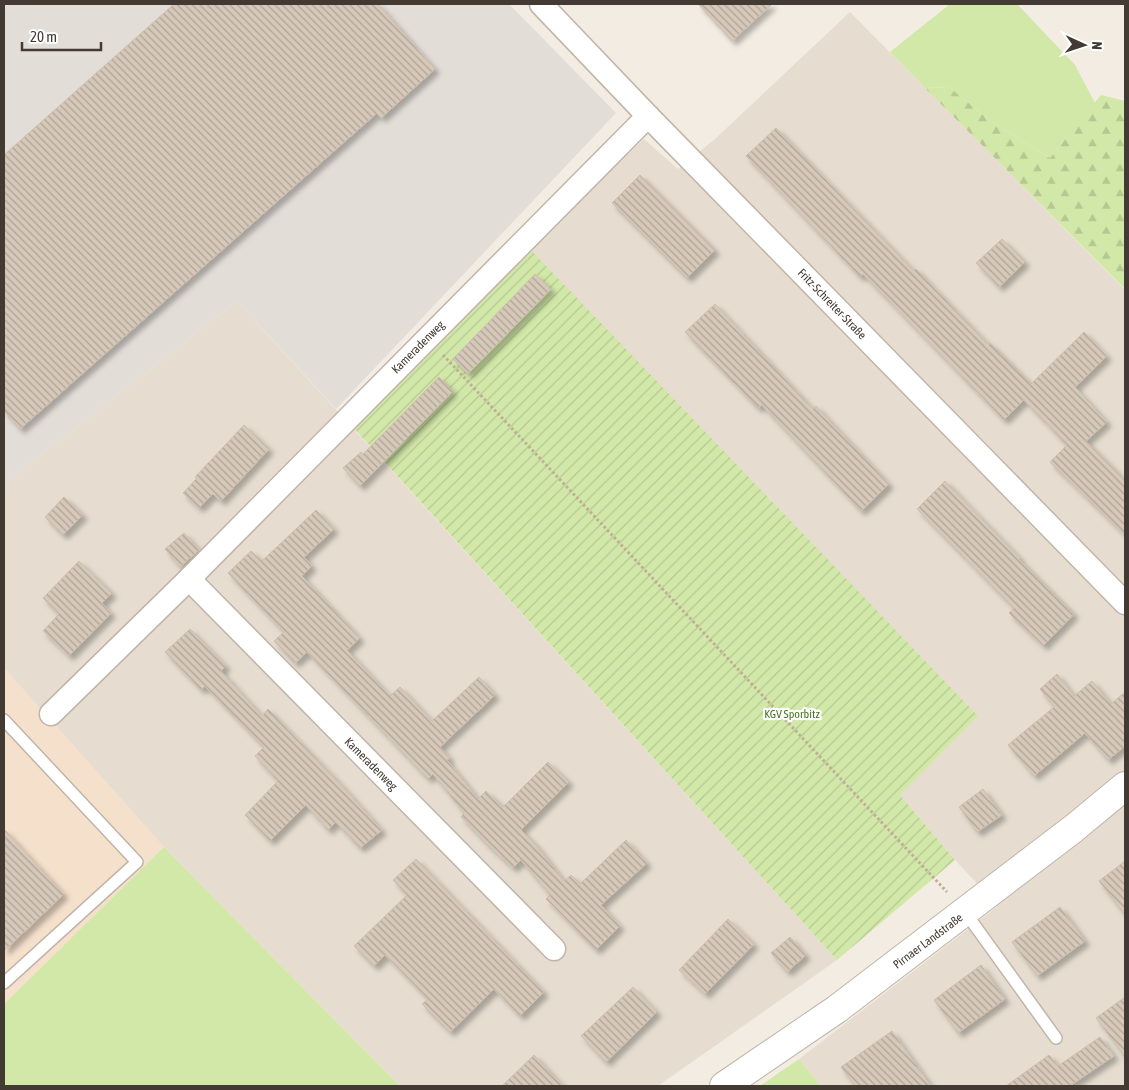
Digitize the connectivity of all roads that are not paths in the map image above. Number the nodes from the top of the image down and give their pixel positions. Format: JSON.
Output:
{"nodes":[{"id":1,"x":541,"y":4,"type":"edge"},
{"id":2,"x":648,"y":116,"type":"junction"},
{"id":3,"x":189,"y":579,"type":"junction"},
{"id":4,"x":1125,"y":603,"type":"edge"},
{"id":5,"x":51,"y":714,"type":"dead end"},
{"id":6,"x":4,"y":720,"type":"edge"},
{"id":7,"x":1125,"y":786,"type":"edge"},
{"id":8,"x":965,"y":912,"type":"junction"},
{"id":9,"x":554,"y":949,"type":"dead end"},
{"id":10,"x":4,"y":983,"type":"edge"},
{"id":11,"x":1056,"y":1038,"type":"dead end"},
{"id":12,"x":724,"y":1086,"type":"edge"}],
"edges":[{"from":1,"to":2,"type":"street","name":"Fritz-Schreiter-Straße"},
{"from":2,"to":3,"type":"street","name":"Kameradenweg"},
{"from":2,"to":4,"type":"street","name":"Fritz-Schreiter-Straße"},
{"from":3,"to":5,"type":"street","name":"Kameradenweg"},
{"from":3,"to":9,"type":"street","name":"Kameradenweg"},
{"from":6,"to":10,"type":"lane"},
{"from":7,"to":8,"type":"street","name":"Pirnaer Landstraße"},
{"from":8,"to":11,"type":"lane"},
{"from":8,"to":12,"type":"street","name":"Pirnaer Landstraße"}]}
